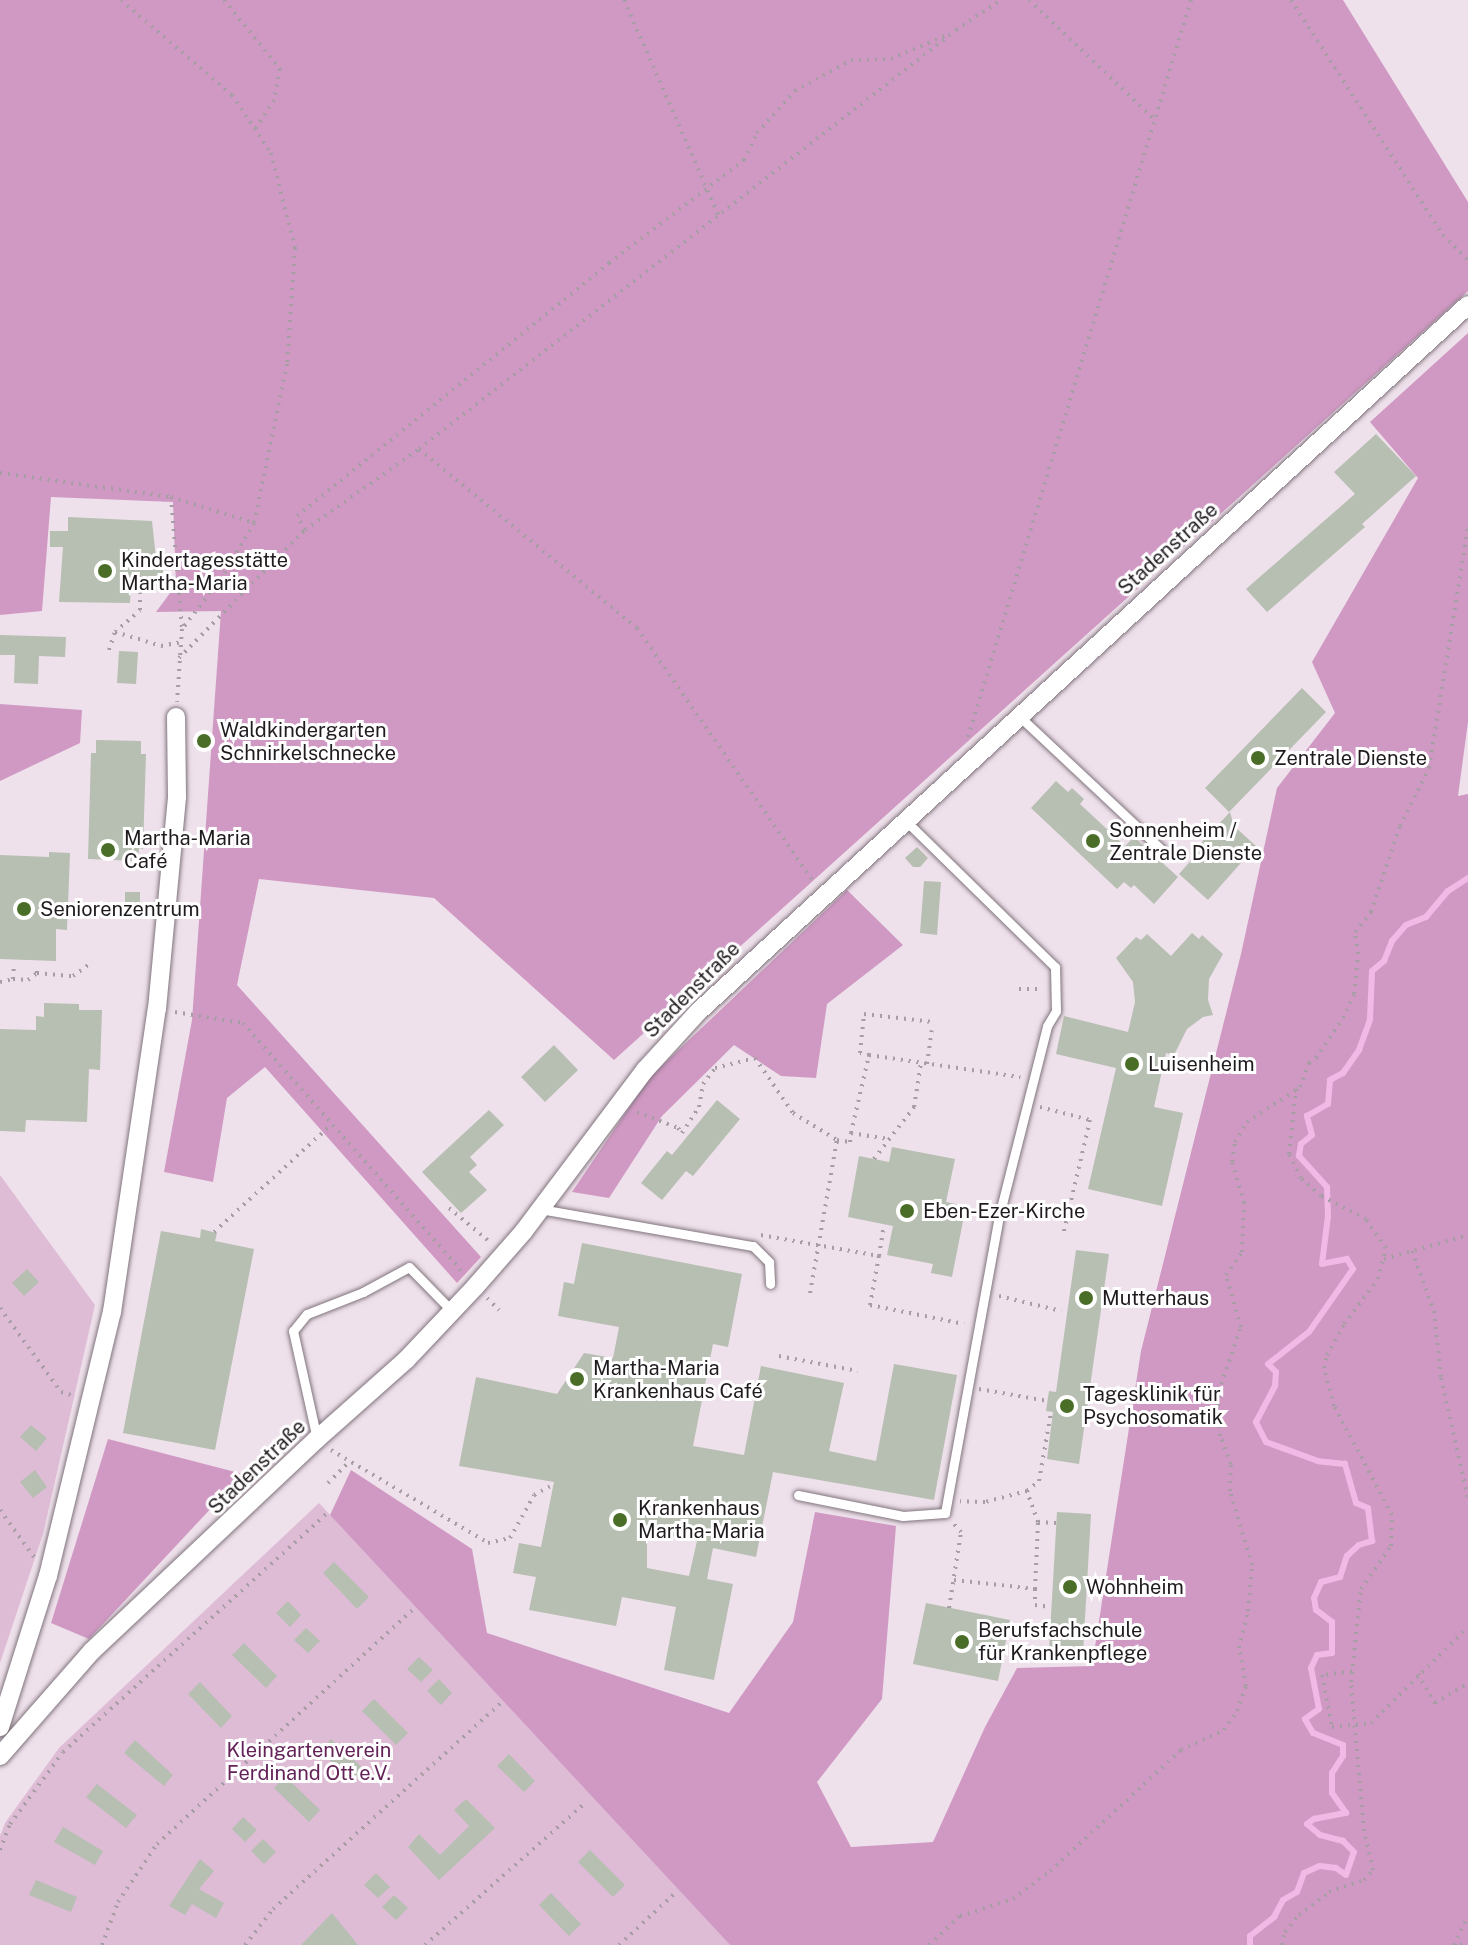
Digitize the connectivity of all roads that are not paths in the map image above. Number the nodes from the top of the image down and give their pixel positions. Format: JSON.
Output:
{"nodes":[{"id":1,"x":1468,"y":305,"type":"edge"},
{"id":2,"x":1018,"y":715,"type":"junction"},
{"id":3,"x":176,"y":717,"type":"road end"},
{"id":4,"x":905,"y":819,"type":"junction"},
{"id":5,"x":1163,"y":851,"type":"dead end"},
{"id":6,"x":540,"y":1209,"type":"junction"},
{"id":7,"x":770,"y":1284,"type":"dead end"},
{"id":8,"x":451,"y":1310,"type":"junction"},
{"id":9,"x":317,"y":1439,"type":"junction"},
{"id":10,"x":798,"y":1495,"type":"dead end"},
{"id":11,"x":0,"y":1727,"type":"edge"},
{"id":12,"x":0,"y":1756,"type":"edge"}],
"edges":[{"from":1,"to":2,"type":"street","name":"Stadenstraße"},
{"from":2,"to":4,"type":"street","name":"Stadenstraße"},
{"from":2,"to":5,"type":"lane"},
{"from":3,"to":11,"type":"street"},
{"from":4,"to":6,"type":"street","name":"Stadenstraße"},
{"from":4,"to":10,"type":"lane"},
{"from":6,"to":7,"type":"lane"},
{"from":6,"to":8,"type":"street","name":"Stadenstraße"},
{"from":8,"to":9,"type":"street","name":"Stadenstraße"},
{"from":8,"to":9,"type":"lane"},
{"from":9,"to":12,"type":"street","name":"Stadenstraße"}]}
